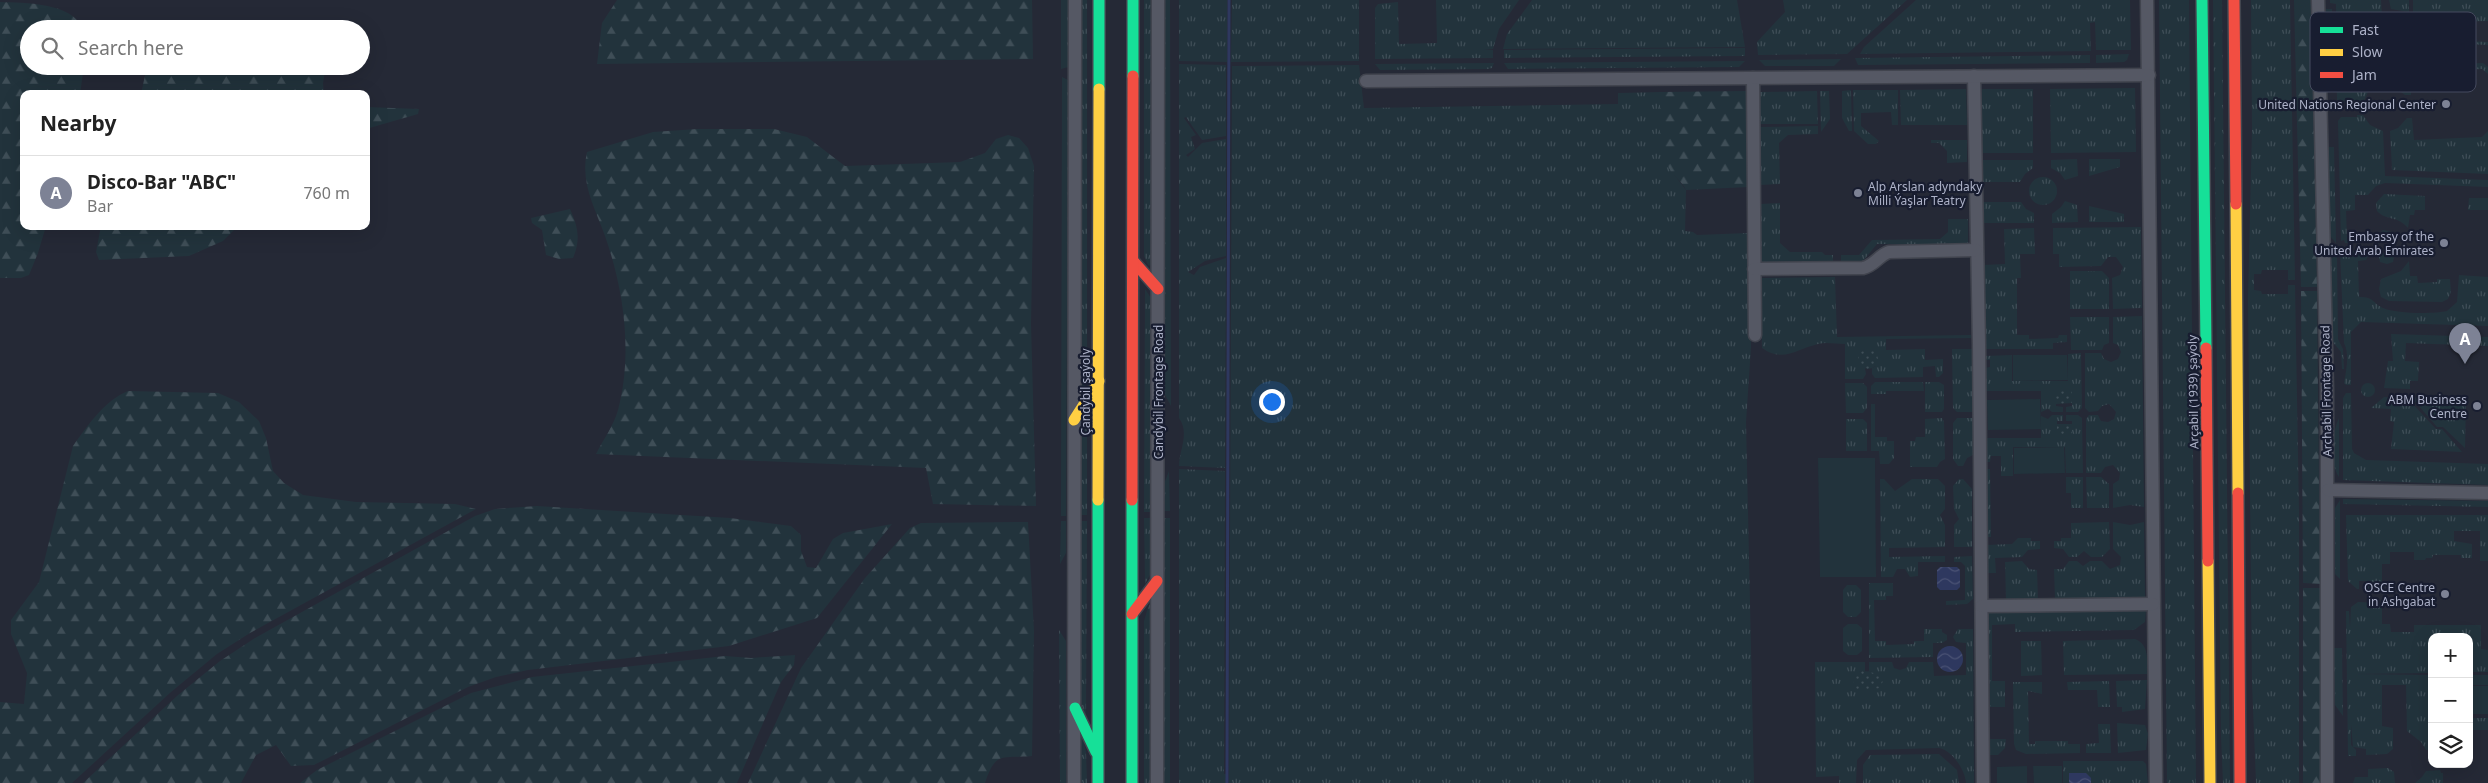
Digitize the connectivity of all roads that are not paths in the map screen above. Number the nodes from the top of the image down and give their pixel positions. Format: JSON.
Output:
{"nodes":[{"id":1,"x":1075,"y":0,"type":"edge"},
{"id":2,"x":1099,"y":0,"type":"edge"},
{"id":3,"x":1133,"y":0,"type":"edge"},
{"id":4,"x":1158,"y":0,"type":"edge"},
{"id":5,"x":2148,"y":0,"type":"edge"},
{"id":6,"x":2202,"y":0,"type":"edge"},
{"id":7,"x":2235,"y":1,"type":"edge"},
{"id":8,"x":2149,"y":75,"type":"junction"},
{"id":9,"x":1974,"y":76,"type":"junction"},
{"id":10,"x":1753,"y":78,"type":"junction"},
{"id":11,"x":1366,"y":81,"type":"dead end"},
{"id":12,"x":2320,"y":92,"type":"edge"},
{"id":13,"x":1976,"y":250,"type":"junction"},
{"id":14,"x":1134,"y":262,"type":"junction"},
{"id":15,"x":1754,"y":268,"type":"junction"},
{"id":16,"x":1158,"y":289,"type":"junction"},
{"id":17,"x":1755,"y":335,"type":"dead end"},
{"id":18,"x":1099,"y":380,"type":"junction"},
{"id":19,"x":1074,"y":420,"type":"junction"},
{"id":20,"x":2328,"y":490,"type":"junction"},
{"id":21,"x":2488,"y":493,"type":"edge"},
{"id":22,"x":1156,"y":581,"type":"junction"},
{"id":23,"x":2153,"y":604,"type":"junction"},
{"id":24,"x":1982,"y":606,"type":"junction"},
{"id":25,"x":1132,"y":614,"type":"junction"},
{"id":26,"x":1074,"y":708,"type":"junction"},
{"id":27,"x":1098,"y":755,"type":"junction"},
{"id":28,"x":1074,"y":783,"type":"edge"},
{"id":29,"x":1098,"y":783,"type":"edge"},
{"id":30,"x":1132,"y":783,"type":"edge"},
{"id":31,"x":1157,"y":783,"type":"edge"},
{"id":32,"x":1982,"y":783,"type":"edge"},
{"id":33,"x":2156,"y":783,"type":"edge"},
{"id":34,"x":2209,"y":783,"type":"edge"},
{"id":35,"x":2242,"y":783,"type":"edge"},
{"id":36,"x":2327,"y":783,"type":"edge"}],
"edges":[{"from":1,"to":19,"type":"street"},
{"from":2,"to":18,"type":"main road","name":"Çandybil şaýoly"},
{"from":3,"to":14,"type":"main road"},
{"from":4,"to":16,"type":"street","name":"Candybil Frontage Road"},
{"from":5,"to":8,"type":"street"},
{"from":6,"to":34,"type":"main road","name":"Arçabil (1939) şaýoly"},
{"from":7,"to":35,"type":"main road"},
{"from":8,"to":9,"type":"street"},
{"from":8,"to":23,"type":"street"},
{"from":9,"to":10,"type":"street"},
{"from":9,"to":13,"type":"street"},
{"from":10,"to":11,"type":"street"},
{"from":10,"to":15,"type":"street"},
{"from":12,"to":20,"type":"street","name":"Archabil Frontage Road"},
{"from":13,"to":15,"type":"street"},
{"from":13,"to":24,"type":"street"},
{"from":14,"to":16,"type":"main road"},
{"from":14,"to":25,"type":"main road"},
{"from":15,"to":17,"type":"street"},
{"from":16,"to":22,"type":"street","name":"Candybil Frontage Road"},
{"from":18,"to":19,"type":"main road"},
{"from":18,"to":27,"type":"main road","name":"Çandybil şaýoly"},
{"from":19,"to":26,"type":"street"},
{"from":20,"to":21,"type":"street"},
{"from":20,"to":36,"type":"street","name":"Archabil Frontage Road"},
{"from":22,"to":25,"type":"main road"},
{"from":22,"to":31,"type":"street","name":"Candybil Frontage Road"},
{"from":23,"to":24,"type":"street"},
{"from":23,"to":33,"type":"street"},
{"from":24,"to":32,"type":"street"},
{"from":25,"to":30,"type":"main road"},
{"from":26,"to":27,"type":"main road"},
{"from":26,"to":28,"type":"street"},
{"from":27,"to":29,"type":"main road","name":"Çandybil şaýoly"}]}
